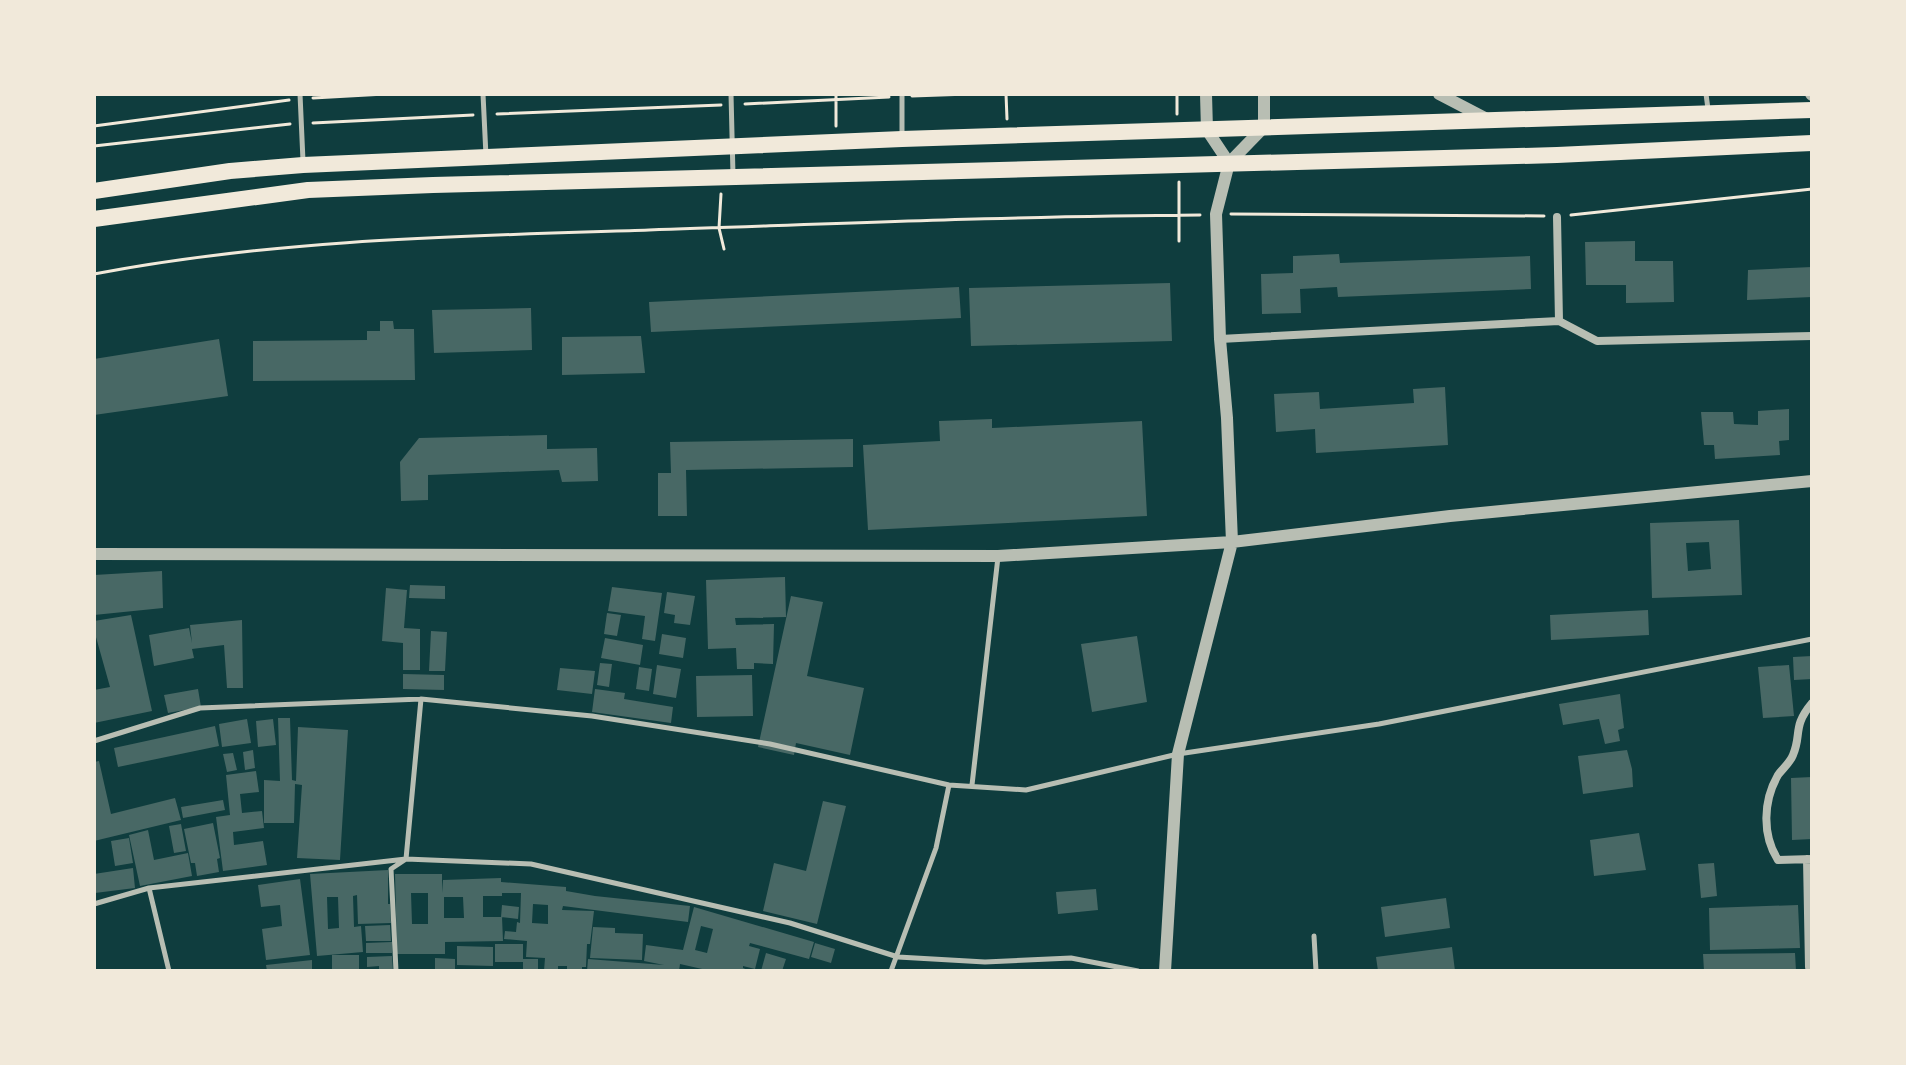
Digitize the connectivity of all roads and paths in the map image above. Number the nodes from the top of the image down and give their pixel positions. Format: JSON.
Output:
{"nodes":[{"id":1,"x":385,"y":94,"type":"edge"},
{"id":2,"x":483,"y":94,"type":"edge"},
{"id":3,"x":731,"y":94,"type":"edge"},
{"id":4,"x":836,"y":94,"type":"edge"},
{"id":5,"x":969,"y":94,"type":"edge"},
{"id":6,"x":1006,"y":94,"type":"edge"},
{"id":7,"x":1206,"y":94,"type":"edge"},
{"id":8,"x":1264,"y":94,"type":"edge"},
{"id":9,"x":1439,"y":94,"type":"edge"},
{"id":10,"x":1706,"y":94,"type":"edge"},
{"id":11,"x":902,"y":95,"type":"edge"},
{"id":12,"x":300,"y":96,"type":"edge"},
{"id":13,"x":836,"y":100,"type":"junction"},
{"id":14,"x":731,"y":104,"type":"junction"},
{"id":15,"x":1812,"y":110,"type":"edge"},
{"id":16,"x":484,"y":114,"type":"junction"},
{"id":17,"x":1708,"y":114,"type":"junction"},
{"id":18,"x":1490,"y":121,"type":"junction"},
{"id":19,"x":302,"y":123,"type":"junction"},
{"id":20,"x":1007,"y":123,"type":"dead end"},
{"id":21,"x":94,"y":126,"type":"edge"},
{"id":22,"x":1264,"y":127,"type":"junction"},
{"id":23,"x":836,"y":128,"type":"dead end"},
{"id":24,"x":1207,"y":130,"type":"junction"},
{"id":25,"x":902,"y":139,"type":"junction"},
{"id":26,"x":1812,"y":143,"type":"edge"},
{"id":27,"x":94,"y":146,"type":"edge"},
{"id":28,"x":732,"y":146,"type":"junction"},
{"id":29,"x":486,"y":157,"type":"junction"},
{"id":30,"x":1229,"y":163,"type":"junction"},
{"id":31,"x":303,"y":165,"type":"junction"},
{"id":32,"x":733,"y":176,"type":"junction"},
{"id":33,"x":1812,"y":189,"type":"edge"},
{"id":34,"x":94,"y":191,"type":"edge"},
{"id":35,"x":1216,"y":214,"type":"junction"},
{"id":36,"x":1557,"y":217,"type":"junction"},
{"id":37,"x":94,"y":219,"type":"edge"},
{"id":38,"x":94,"y":274,"type":"edge"},
{"id":39,"x":1559,"y":321,"type":"junction"},
{"id":40,"x":1812,"y":336,"type":"edge"},
{"id":41,"x":1220,"y":339,"type":"junction"},
{"id":42,"x":1812,"y":481,"type":"edge"},
{"id":43,"x":1232,"y":542,"type":"junction"},
{"id":44,"x":94,"y":554,"type":"edge"},
{"id":45,"x":998,"y":556,"type":"junction"},
{"id":46,"x":1812,"y":639,"type":"edge"},
{"id":47,"x":421,"y":699,"type":"junction"},
{"id":48,"x":1812,"y":703,"type":"edge"},
{"id":49,"x":94,"y":741,"type":"edge"},
{"id":50,"x":1178,"y":754,"type":"junction"},
{"id":51,"x":949,"y":785,"type":"junction"},
{"id":52,"x":972,"y":785,"type":"junction"},
{"id":53,"x":406,"y":859,"type":"junction"},
{"id":54,"x":1810,"y":859,"type":"edge"},
{"id":55,"x":149,"y":888,"type":"junction"},
{"id":56,"x":94,"y":904,"type":"edge"},
{"id":57,"x":1314,"y":936,"type":"dead end"},
{"id":58,"x":898,"y":957,"type":"junction"},
{"id":59,"x":1809,"y":967,"type":"dead end"},
{"id":60,"x":169,"y":971,"type":"edge"},
{"id":61,"x":396,"y":971,"type":"edge"},
{"id":62,"x":891,"y":971,"type":"edge"},
{"id":63,"x":1138,"y":971,"type":"edge"},
{"id":64,"x":1165,"y":971,"type":"edge"},
{"id":65,"x":1316,"y":971,"type":"edge"}],
"edges":[{"from":1,"to":12,"type":"path"},
{"from":2,"to":16,"type":"lane"},
{"from":3,"to":14,"type":"lane"},
{"from":4,"to":13,"type":"path"},
{"from":5,"to":11,"type":"path"},
{"from":6,"to":20,"type":"path"},
{"from":7,"to":24,"type":"street"},
{"from":8,"to":22,"type":"street"},
{"from":9,"to":18,"type":"street"},
{"from":10,"to":17,"type":"lane"},
{"from":11,"to":13,"type":"path"},
{"from":11,"to":25,"type":"lane"},
{"from":12,"to":19,"type":"lane"},
{"from":12,"to":21,"type":"path"},
{"from":13,"to":14,"type":"path"},
{"from":13,"to":23,"type":"path"},
{"from":14,"to":16,"type":"path"},
{"from":14,"to":28,"type":"lane"},
{"from":15,"to":17,"type":"main road"},
{"from":16,"to":19,"type":"path"},
{"from":16,"to":29,"type":"lane"},
{"from":17,"to":18,"type":"main road"},
{"from":18,"to":22,"type":"main road"},
{"from":19,"to":27,"type":"path"},
{"from":19,"to":31,"type":"lane"},
{"from":22,"to":24,"type":"main road"},
{"from":22,"to":30,"type":"street"},
{"from":24,"to":25,"type":"main road"},
{"from":24,"to":30,"type":"street"},
{"from":25,"to":28,"type":"main road"},
{"from":26,"to":30,"type":"main road"},
{"from":28,"to":29,"type":"main road"},
{"from":28,"to":32,"type":"lane"},
{"from":29,"to":31,"type":"main road"},
{"from":30,"to":32,"type":"main road"},
{"from":30,"to":35,"type":"street"},
{"from":31,"to":34,"type":"main road"},
{"from":32,"to":37,"type":"main road"},
{"from":33,"to":36,"type":"path"},
{"from":35,"to":36,"type":"path"},
{"from":35,"to":38,"type":"path"},
{"from":35,"to":41,"type":"street"},
{"from":36,"to":39,"type":"street"},
{"from":39,"to":40,"type":"street"},
{"from":39,"to":41,"type":"street"},
{"from":41,"to":43,"type":"street"},
{"from":42,"to":43,"type":"street"},
{"from":43,"to":45,"type":"street"},
{"from":43,"to":50,"type":"street"},
{"from":44,"to":45,"type":"street"},
{"from":45,"to":52,"type":"lane"},
{"from":46,"to":50,"type":"lane"},
{"from":47,"to":49,"type":"lane"},
{"from":47,"to":51,"type":"lane"},
{"from":47,"to":53,"type":"lane"},
{"from":48,"to":54,"type":"street"},
{"from":50,"to":52,"type":"lane"},
{"from":50,"to":64,"type":"street"},
{"from":51,"to":52,"type":"lane"},
{"from":51,"to":58,"type":"lane"},
{"from":53,"to":55,"type":"lane"},
{"from":53,"to":58,"type":"lane"},
{"from":53,"to":61,"type":"lane"},
{"from":54,"to":59,"type":"street"},
{"from":55,"to":56,"type":"lane"},
{"from":55,"to":60,"type":"lane"},
{"from":57,"to":65,"type":"lane"},
{"from":58,"to":62,"type":"lane"},
{"from":58,"to":63,"type":"lane"}]}
